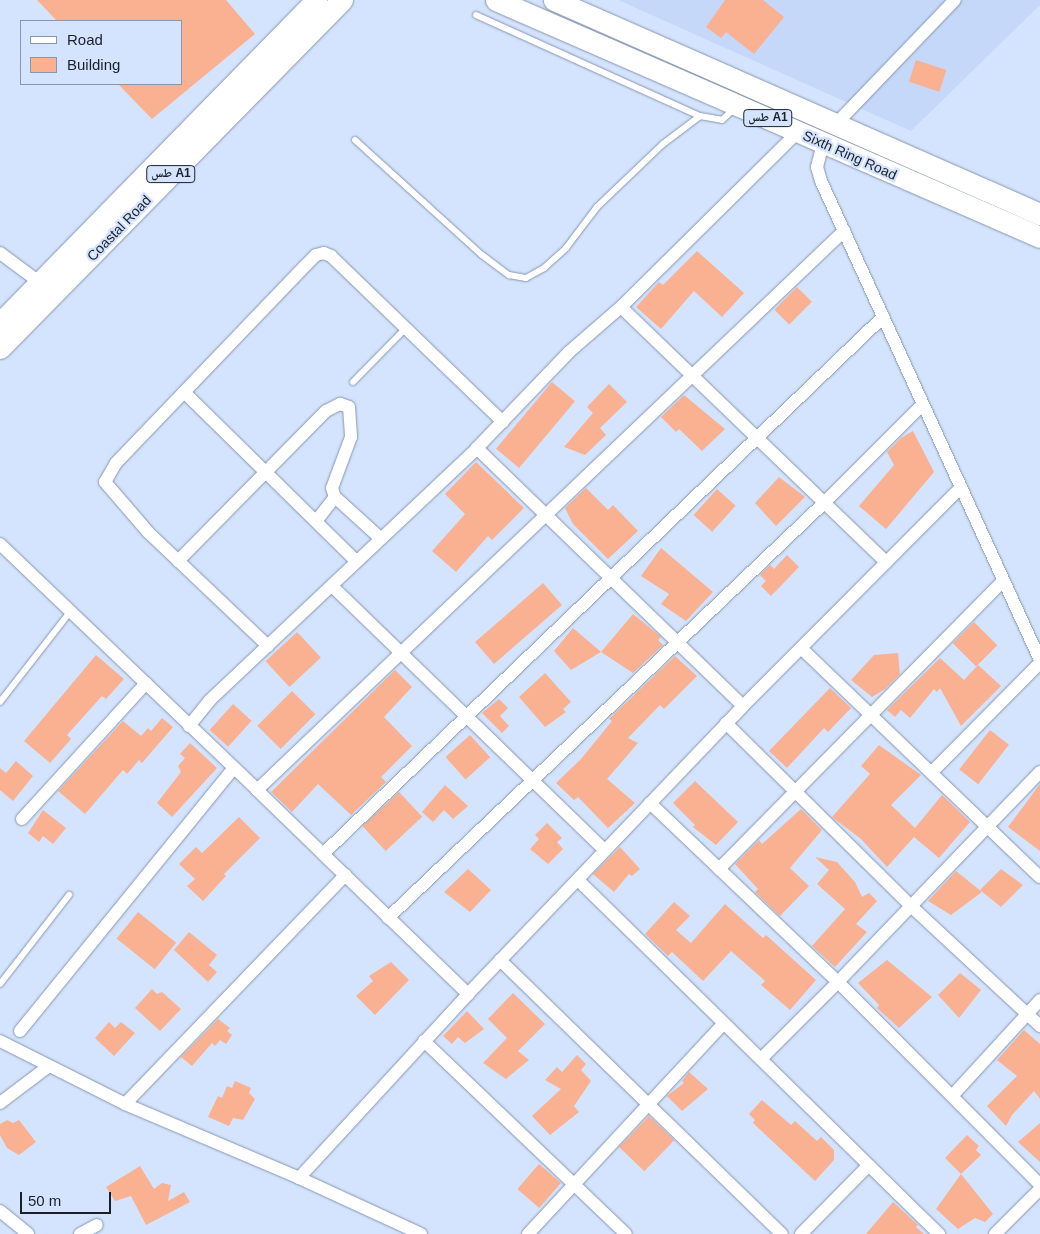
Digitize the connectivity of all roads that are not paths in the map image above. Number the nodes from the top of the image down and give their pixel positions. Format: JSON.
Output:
{"nodes":[{"id":1,"x":316,"y":0,"type":"edge"},
{"id":2,"x":342,"y":0,"type":"edge"},
{"id":3,"x":496,"y":0,"type":"edge"},
{"id":4,"x":554,"y":0,"type":"edge"},
{"id":5,"x":955,"y":0,"type":"edge"},
{"id":6,"x":516,"y":4,"type":"edge"},
{"id":7,"x":476,"y":15,"type":"dead end"},
{"id":8,"x":737,"y":104,"type":"junction"},
{"id":9,"x":700,"y":116,"type":"junction"},
{"id":10,"x":835,"y":125,"type":"junction"},
{"id":11,"x":798,"y":132,"type":"junction"},
{"id":12,"x":354,"y":140,"type":"dead end"},
{"id":13,"x":823,"y":143,"type":"junction"},
{"id":14,"x":1040,"y":214,"type":"edge"},
{"id":15,"x":844,"y":231,"type":"junction"},
{"id":16,"x":1040,"y":237,"type":"edge"},
{"id":17,"x":0,"y":253,"type":"edge"},
{"id":18,"x":39,"y":282,"type":"junction"},
{"id":19,"x":621,"y":307,"type":"junction"},
{"id":20,"x":882,"y":318,"type":"junction"},
{"id":21,"x":0,"y":323,"type":"edge"},
{"id":22,"x":406,"y":328,"type":"junction"},
{"id":23,"x":0,"y":348,"type":"edge"},
{"id":24,"x":692,"y":375,"type":"junction"},
{"id":25,"x":353,"y":382,"type":"dead end"},
{"id":26,"x":185,"y":393,"type":"junction"},
{"id":27,"x":922,"y":405,"type":"junction"},
{"id":28,"x":503,"y":422,"type":"junction"},
{"id":29,"x":757,"y":439,"type":"junction"},
{"id":30,"x":477,"y":448,"type":"junction"},
{"id":31,"x":266,"y":471,"type":"junction"},
{"id":32,"x":961,"y":487,"type":"junction"},
{"id":33,"x":335,"y":497,"type":"junction"},
{"id":34,"x":824,"y":503,"type":"junction"},
{"id":35,"x":546,"y":516,"type":"junction"},
{"id":36,"x":317,"y":520,"type":"junction"},
{"id":37,"x":380,"y":538,"type":"junction"},
{"id":38,"x":0,"y":544,"type":"edge"},
{"id":39,"x":355,"y":560,"type":"junction"},
{"id":40,"x":178,"y":561,"type":"junction"},
{"id":41,"x":886,"y":562,"type":"junction"},
{"id":42,"x":612,"y":579,"type":"junction"},
{"id":43,"x":1003,"y":581,"type":"junction"},
{"id":44,"x":332,"y":586,"type":"junction"},
{"id":45,"x":70,"y":612,"type":"junction"},
{"id":46,"x":678,"y":642,"type":"junction"},
{"id":47,"x":268,"y":646,"type":"junction"},
{"id":48,"x":801,"y":648,"type":"junction"},
{"id":49,"x":400,"y":654,"type":"junction"},
{"id":50,"x":1040,"y":661,"type":"edge"},
{"id":51,"x":146,"y":683,"type":"junction"},
{"id":52,"x":0,"y":702,"type":"edge"},
{"id":53,"x":743,"y":706,"type":"junction"},
{"id":54,"x":872,"y":713,"type":"junction"},
{"id":55,"x":468,"y":719,"type":"junction"},
{"id":56,"x":726,"y":723,"type":"junction"},
{"id":57,"x":189,"y":726,"type":"junction"},
{"id":58,"x":234,"y":768,"type":"junction"},
{"id":59,"x":932,"y":772,"type":"junction"},
{"id":60,"x":1040,"y":772,"type":"edge"},
{"id":61,"x":531,"y":781,"type":"junction"},
{"id":62,"x":257,"y":790,"type":"junction"},
{"id":63,"x":795,"y":793,"type":"junction"},
{"id":64,"x":650,"y":802,"type":"junction"},
{"id":65,"x":22,"y":819,"type":"dead end"},
{"id":66,"x":989,"y":826,"type":"junction"},
{"id":67,"x":605,"y":852,"type":"junction"},
{"id":68,"x":323,"y":854,"type":"junction"},
{"id":69,"x":718,"y":869,"type":"junction"},
{"id":70,"x":344,"y":875,"type":"junction"},
{"id":71,"x":1040,"y":877,"type":"edge"},
{"id":72,"x":578,"y":880,"type":"junction"},
{"id":73,"x":69,"y":895,"type":"dead end"},
{"id":74,"x":912,"y":906,"type":"junction"},
{"id":75,"x":388,"y":918,"type":"junction"},
{"id":76,"x":500,"y":960,"type":"junction"},
{"id":77,"x":838,"y":982,"type":"junction"},
{"id":78,"x":0,"y":984,"type":"edge"},
{"id":79,"x":468,"y":994,"type":"junction"},
{"id":80,"x":1040,"y":1000,"type":"edge"},
{"id":81,"x":1027,"y":1014,"type":"junction"},
{"id":82,"x":723,"y":1024,"type":"junction"},
{"id":83,"x":1040,"y":1026,"type":"edge"},
{"id":84,"x":20,"y":1030,"type":"dead end"},
{"id":85,"x":0,"y":1041,"type":"edge"},
{"id":86,"x":424,"y":1041,"type":"junction"},
{"id":87,"x":761,"y":1059,"type":"junction"},
{"id":88,"x":49,"y":1066,"type":"junction"},
{"id":89,"x":953,"y":1095,"type":"junction"},
{"id":90,"x":0,"y":1103,"type":"edge"},
{"id":91,"x":124,"y":1104,"type":"junction"},
{"id":92,"x":650,"y":1105,"type":"junction"},
{"id":93,"x":867,"y":1167,"type":"junction"},
{"id":94,"x":299,"y":1178,"type":"junction"},
{"id":95,"x":575,"y":1184,"type":"junction"},
{"id":96,"x":1040,"y":1185,"type":"edge"},
{"id":97,"x":1040,"y":1189,"type":"edge"},
{"id":98,"x":0,"y":1211,"type":"edge"},
{"id":99,"x":97,"y":1225,"type":"dead end"},
{"id":100,"x":28,"y":1234,"type":"edge"},
{"id":101,"x":80,"y":1234,"type":"edge"},
{"id":102,"x":421,"y":1234,"type":"edge"},
{"id":103,"x":528,"y":1234,"type":"edge"},
{"id":104,"x":626,"y":1234,"type":"edge"},
{"id":105,"x":782,"y":1234,"type":"edge"},
{"id":106,"x":801,"y":1234,"type":"edge"},
{"id":107,"x":939,"y":1234,"type":"edge"},
{"id":108,"x":995,"y":1234,"type":"edge"}],
"edges":[{"from":1,"to":18,"type":"highway","name":"Coastal Road","number":"طس A1"},
{"from":2,"to":23,"type":"highway","name":"Coastal Road","number":"طس A1"},
{"from":3,"to":6,"type":"highway","name":"Sixth Ring Road","number":"طس A1"},
{"from":4,"to":10,"type":"highway","name":"Sixth Ring Road","number":"طس A1"},
{"from":5,"to":10,"type":"street"},
{"from":6,"to":8,"type":"highway","name":"Sixth Ring Road","number":"طس A1"},
{"from":7,"to":9,"type":"lane"},
{"from":8,"to":9,"type":"lane"},
{"from":8,"to":11,"type":"highway","name":"Sixth Ring Road","number":"طس A1"},
{"from":9,"to":12,"type":"lane"},
{"from":10,"to":14,"type":"highway","name":"Sixth Ring Road","number":"طس A1"},
{"from":11,"to":13,"type":"highway","name":"Sixth Ring Road","number":"طس A1"},
{"from":11,"to":19,"type":"street"},
{"from":13,"to":15,"type":"street"},
{"from":13,"to":16,"type":"highway","name":"Sixth Ring Road","number":"طس A1"},
{"from":15,"to":20,"type":"street"},
{"from":15,"to":24,"type":"street"},
{"from":17,"to":18,"type":"street"},
{"from":18,"to":21,"type":"highway","name":"Coastal Road","number":"طس A1"},
{"from":19,"to":24,"type":"street"},
{"from":19,"to":28,"type":"street"},
{"from":20,"to":27,"type":"street"},
{"from":20,"to":29,"type":"street"},
{"from":22,"to":25,"type":"lane"},
{"from":22,"to":26,"type":"street"},
{"from":22,"to":28,"type":"street"},
{"from":24,"to":29,"type":"street"},
{"from":24,"to":35,"type":"street"},
{"from":26,"to":31,"type":"street"},
{"from":26,"to":40,"type":"street"},
{"from":27,"to":32,"type":"street"},
{"from":27,"to":34,"type":"street"},
{"from":28,"to":30,"type":"street"},
{"from":29,"to":34,"type":"street"},
{"from":29,"to":42,"type":"street"},
{"from":30,"to":35,"type":"street"},
{"from":30,"to":37,"type":"street"},
{"from":31,"to":33,"type":"street"},
{"from":31,"to":36,"type":"street"},
{"from":31,"to":40,"type":"street"},
{"from":32,"to":41,"type":"street"},
{"from":32,"to":43,"type":"street"},
{"from":33,"to":36,"type":"street"},
{"from":33,"to":37,"type":"street"},
{"from":34,"to":41,"type":"street"},
{"from":34,"to":46,"type":"street"},
{"from":35,"to":42,"type":"street"},
{"from":35,"to":49,"type":"street"},
{"from":36,"to":39,"type":"street"},
{"from":37,"to":39,"type":"street"},
{"from":38,"to":45,"type":"street"},
{"from":39,"to":44,"type":"street"},
{"from":40,"to":47,"type":"street"},
{"from":41,"to":48,"type":"street"},
{"from":42,"to":46,"type":"street"},
{"from":42,"to":55,"type":"street"},
{"from":43,"to":50,"type":"street"},
{"from":43,"to":54,"type":"street"},
{"from":44,"to":47,"type":"street"},
{"from":44,"to":49,"type":"street"},
{"from":45,"to":51,"type":"street"},
{"from":45,"to":52,"type":"lane"},
{"from":46,"to":53,"type":"street"},
{"from":46,"to":61,"type":"street"},
{"from":47,"to":57,"type":"street"},
{"from":48,"to":53,"type":"street"},
{"from":48,"to":54,"type":"street"},
{"from":49,"to":55,"type":"street"},
{"from":49,"to":62,"type":"street"},
{"from":50,"to":59,"type":"street"},
{"from":51,"to":57,"type":"street"},
{"from":51,"to":65,"type":"street"},
{"from":53,"to":56,"type":"street"},
{"from":54,"to":59,"type":"street"},
{"from":54,"to":63,"type":"street"},
{"from":55,"to":61,"type":"street"},
{"from":55,"to":68,"type":"street"},
{"from":56,"to":63,"type":"street"},
{"from":56,"to":64,"type":"street"},
{"from":57,"to":58,"type":"street"},
{"from":58,"to":62,"type":"street"},
{"from":58,"to":84,"type":"street"},
{"from":59,"to":66,"type":"street"},
{"from":60,"to":66,"type":"street"},
{"from":61,"to":67,"type":"street"},
{"from":61,"to":75,"type":"street"},
{"from":62,"to":68,"type":"street"},
{"from":63,"to":69,"type":"street"},
{"from":63,"to":74,"type":"street"},
{"from":64,"to":67,"type":"street"},
{"from":64,"to":69,"type":"street"},
{"from":66,"to":71,"type":"street"},
{"from":66,"to":74,"type":"street"},
{"from":67,"to":72,"type":"street"},
{"from":68,"to":70,"type":"street"},
{"from":69,"to":77,"type":"street"},
{"from":70,"to":75,"type":"street"},
{"from":70,"to":91,"type":"street"},
{"from":72,"to":76,"type":"street"},
{"from":72,"to":82,"type":"street"},
{"from":73,"to":78,"type":"lane"},
{"from":74,"to":77,"type":"street"},
{"from":74,"to":81,"type":"street"},
{"from":75,"to":79,"type":"street"},
{"from":76,"to":79,"type":"street"},
{"from":76,"to":92,"type":"street"},
{"from":77,"to":87,"type":"street"},
{"from":77,"to":89,"type":"street"},
{"from":79,"to":86,"type":"street"},
{"from":80,"to":81,"type":"street"},
{"from":81,"to":83,"type":"street"},
{"from":81,"to":89,"type":"street"},
{"from":82,"to":87,"type":"street"},
{"from":82,"to":92,"type":"street"},
{"from":85,"to":88,"type":"street"},
{"from":86,"to":94,"type":"street"},
{"from":86,"to":95,"type":"street"},
{"from":87,"to":93,"type":"street"},
{"from":88,"to":90,"type":"street"},
{"from":88,"to":91,"type":"street"},
{"from":89,"to":96,"type":"street"},
{"from":91,"to":94,"type":"street"},
{"from":92,"to":95,"type":"street"},
{"from":92,"to":105,"type":"street"},
{"from":93,"to":106,"type":"street"},
{"from":93,"to":107,"type":"street"},
{"from":94,"to":102,"type":"street"},
{"from":95,"to":103,"type":"street"},
{"from":95,"to":104,"type":"street"},
{"from":97,"to":108,"type":"street"},
{"from":98,"to":100,"type":"street"},
{"from":99,"to":101,"type":"street"}]}
